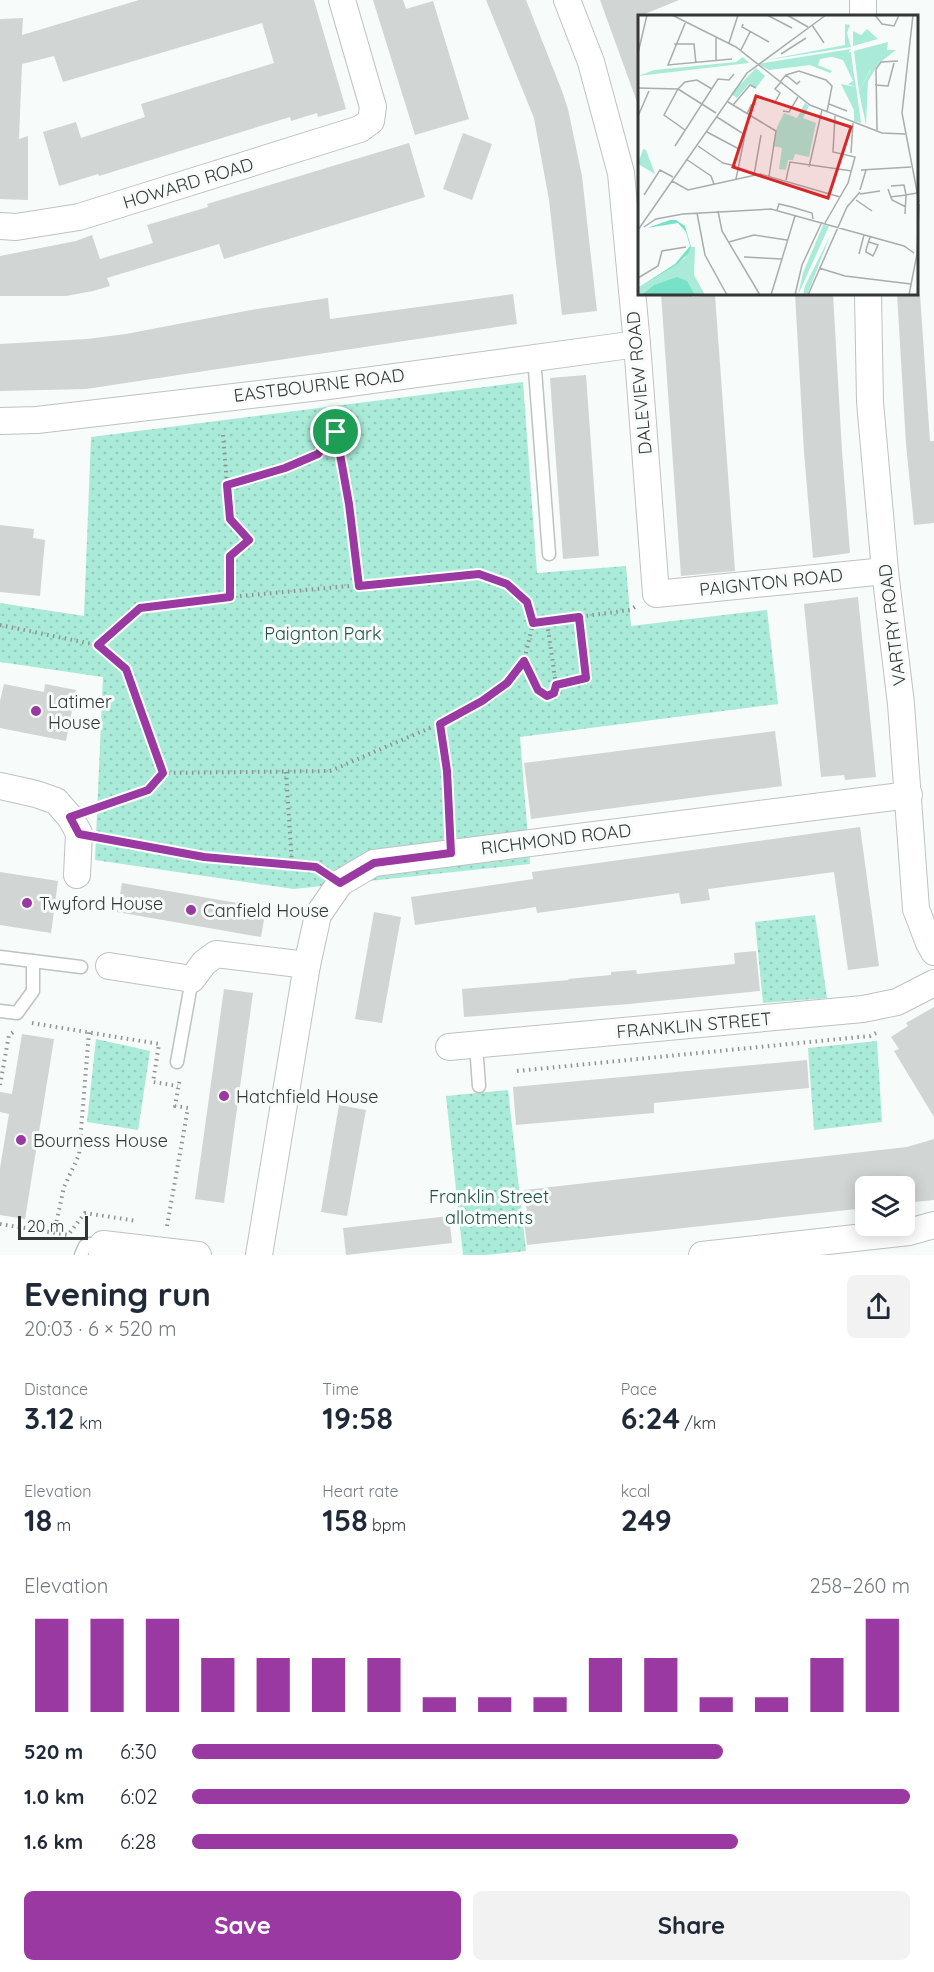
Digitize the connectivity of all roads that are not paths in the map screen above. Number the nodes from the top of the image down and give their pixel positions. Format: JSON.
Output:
{"nodes":[{"id":1,"x":342,"y":0,"type":"edge"},
{"id":2,"x":567,"y":0,"type":"edge"},
{"id":3,"x":0,"y":226,"type":"edge"},
{"id":4,"x":868,"y":296,"type":"edge"},
{"id":5,"x":637,"y":344,"type":"junction"},
{"id":6,"x":534,"y":357,"type":"junction"},
{"id":7,"x":0,"y":422,"type":"edge"},
{"id":8,"x":549,"y":554,"type":"dead end"},
{"id":9,"x":885,"y":571,"type":"junction"},
{"id":10,"x":656,"y":594,"type":"joint"},
{"id":11,"x":0,"y":786,"type":"edge"},
{"id":12,"x":909,"y":795,"type":"junction"},
{"id":13,"x":77,"y":874,"type":"dead end"},
{"id":14,"x":934,"y":952,"type":"edge"},
{"id":15,"x":0,"y":957,"type":"edge"},
{"id":16,"x":33,"y":961,"type":"junction"},
{"id":17,"x":307,"y":965,"type":"junction"},
{"id":18,"x":109,"y":966,"type":"dead end"},
{"id":19,"x":81,"y":967,"type":"dead end"},
{"id":20,"x":192,"y":979,"type":"junction"},
{"id":21,"x":934,"y":983,"type":"edge"},
{"id":22,"x":1,"y":1016,"type":"edge"},
{"id":23,"x":476,"y":1045,"type":"junction"},
{"id":24,"x":449,"y":1047,"type":"dead end"},
{"id":25,"x":177,"y":1062,"type":"road end"},
{"id":26,"x":479,"y":1086,"type":"dead end"},
{"id":27,"x":934,"y":1226,"type":"edge"},
{"id":28,"x":910,"y":1244,"type":"edge"},
{"id":29,"x":103,"y":1250,"type":"edge"},
{"id":30,"x":81,"y":1255,"type":"edge"},
{"id":31,"x":198,"y":1255,"type":"edge"},
{"id":32,"x":259,"y":1255,"type":"edge"},
{"id":33,"x":702,"y":1255,"type":"edge"}],
"edges":[{"from":1,"to":3,"type":"street","name":"HOWARD ROAD"},
{"from":2,"to":5,"type":"street","name":"DALEVIEW ROAD"},
{"from":4,"to":9,"type":"street","name":"VARTRY ROAD"},
{"from":5,"to":6,"type":"street","name":"EASTBOURNE ROAD"},
{"from":5,"to":10,"type":"street","name":"DALEVIEW ROAD"},
{"from":6,"to":7,"type":"street","name":"EASTBOURNE ROAD"},
{"from":6,"to":8,"type":"lane"},
{"from":9,"to":10,"type":"street","name":"PAIGNTON ROAD"},
{"from":9,"to":12,"type":"street","name":"VARTRY ROAD"},
{"from":11,"to":13,"type":"street"},
{"from":12,"to":14,"type":"street","name":"VARTRY ROAD"},
{"from":12,"to":17,"type":"street","name":"RICHMOND ROAD"},
{"from":15,"to":16,"type":"lane"},
{"from":16,"to":19,"type":"lane"},
{"from":16,"to":22,"type":"lane"},
{"from":17,"to":20,"type":"street"},
{"from":17,"to":32,"type":"street","name":"RICHMOND ROAD"},
{"from":18,"to":20,"type":"street"},
{"from":20,"to":25,"type":"lane"},
{"from":21,"to":23,"type":"street","name":"FRANKLIN STREET"},
{"from":23,"to":24,"type":"street","name":"FRANKLIN STREET"},
{"from":23,"to":26,"type":"lane"},
{"from":27,"to":28,"type":"street"},
{"from":28,"to":33,"type":"street"},
{"from":29,"to":30,"type":"lane"},
{"from":29,"to":31,"type":"street"}]}
